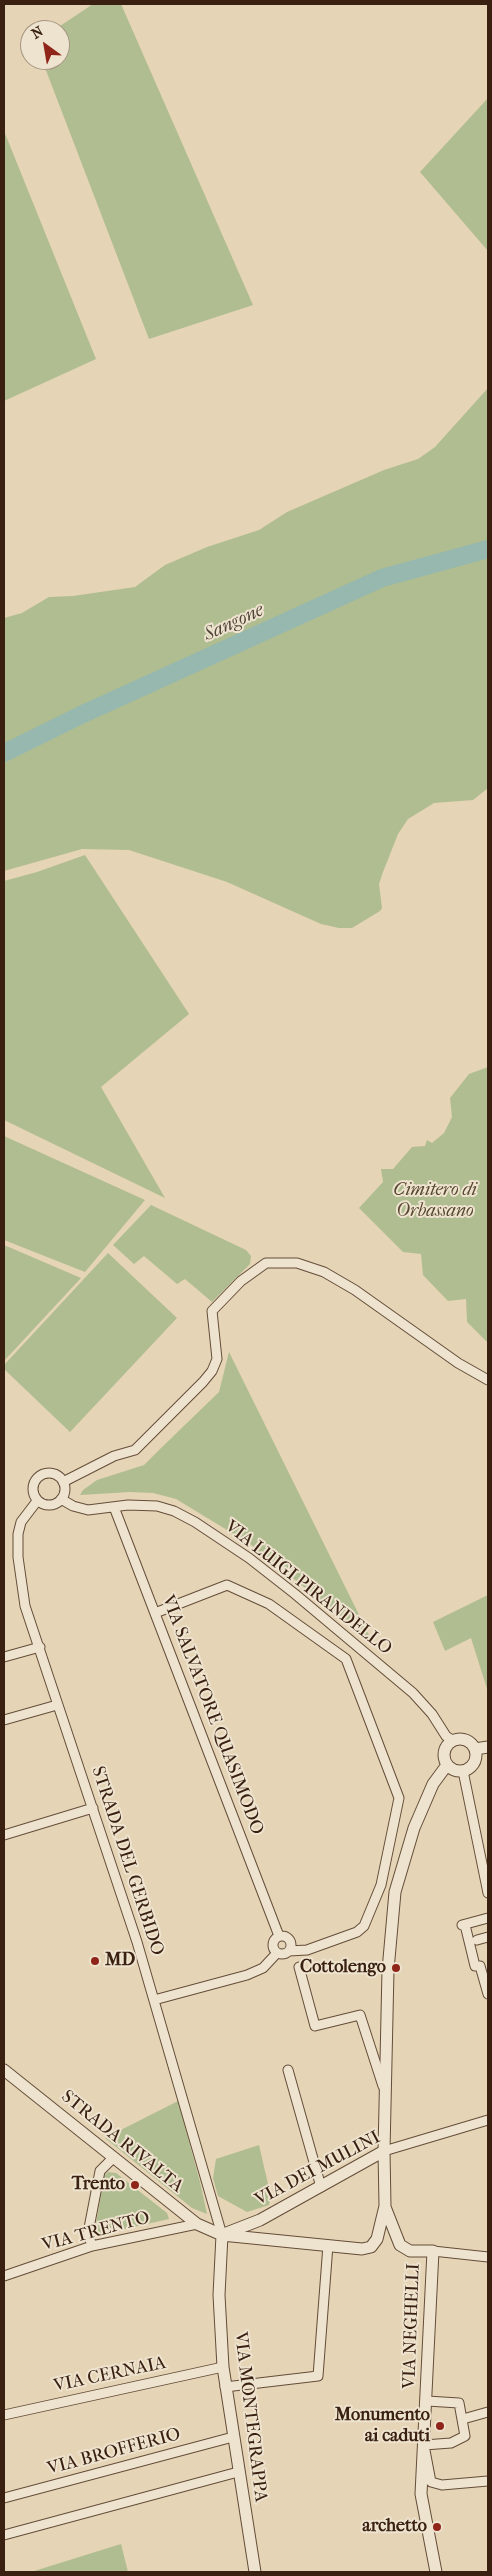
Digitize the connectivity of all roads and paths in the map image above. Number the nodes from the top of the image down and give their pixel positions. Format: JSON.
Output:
{"nodes":[{"id":1,"x":488,"y":1380,"type":"edge"},
{"id":2,"x":63,"y":1482,"type":"junction"},
{"id":3,"x":61,"y":1500,"type":"junction"},
{"id":4,"x":37,"y":1501,"type":"junction"},
{"id":5,"x":114,"y":1507,"type":"junction"},
{"id":6,"x":155,"y":1613,"type":"junction"},
{"id":7,"x":40,"y":1647,"type":"junction"},
{"id":8,"x":4,"y":1657,"type":"edge"},
{"id":9,"x":57,"y":1705,"type":"junction"},
{"id":10,"x":4,"y":1720,"type":"edge"},
{"id":11,"x":452,"y":1740,"type":"junction"},
{"id":12,"x":488,"y":1747,"type":"edge"},
{"id":13,"x":475,"y":1749,"type":"junction"},
{"id":14,"x":447,"y":1765,"type":"junction"},
{"id":15,"x":463,"y":1771,"type":"junction"},
{"id":16,"x":93,"y":1808,"type":"junction"},
{"id":17,"x":4,"y":1835,"type":"edge"},
{"id":18,"x":488,"y":1893,"type":"edge"},
{"id":19,"x":488,"y":1918,"type":"edge"},
{"id":20,"x":279,"y":1936,"type":"junction"},
{"id":21,"x":488,"y":1937,"type":"edge"},
{"id":22,"x":477,"y":1940,"type":"dead end"},
{"id":23,"x":289,"y":1951,"type":"junction"},
{"id":24,"x":277,"y":1953,"type":"junction"},
{"id":25,"x":484,"y":1964,"type":"edge"},
{"id":26,"x":298,"y":1967,"type":"dead end"},
{"id":27,"x":488,"y":1994,"type":"edge"},
{"id":28,"x":154,"y":2000,"type":"junction"},
{"id":29,"x":4,"y":2070,"type":"edge"},
{"id":30,"x":288,"y":2070,"type":"dead end"},
{"id":31,"x":385,"y":2091,"type":"junction"},
{"id":32,"x":488,"y":2120,"type":"edge"},
{"id":33,"x":384,"y":2152,"type":"junction"},
{"id":34,"x":113,"y":2158,"type":"junction"},
{"id":35,"x":321,"y":2187,"type":"junction"},
{"id":36,"x":385,"y":2206,"type":"junction"},
{"id":37,"x":198,"y":2224,"type":"junction"},
{"id":38,"x":222,"y":2235,"type":"junction"},
{"id":39,"x":328,"y":2245,"type":"junction"},
{"id":40,"x":92,"y":2246,"type":"junction"},
{"id":41,"x":433,"y":2251,"type":"junction"},
{"id":42,"x":488,"y":2257,"type":"edge"},
{"id":43,"x":4,"y":2276,"type":"edge"},
{"id":44,"x":223,"y":2367,"type":"junction"},
{"id":45,"x":225,"y":2386,"type":"junction"},
{"id":46,"x":426,"y":2401,"type":"junction"},
{"id":47,"x":488,"y":2412,"type":"edge"},
{"id":48,"x":4,"y":2416,"type":"edge"},
{"id":49,"x":463,"y":2419,"type":"junction"},
{"id":50,"x":233,"y":2437,"type":"junction"},
{"id":51,"x":424,"y":2445,"type":"junction"},
{"id":52,"x":238,"y":2472,"type":"junction"},
{"id":53,"x":488,"y":2481,"type":"edge"},
{"id":54,"x":4,"y":2498,"type":"edge"},
{"id":55,"x":4,"y":2535,"type":"edge"},
{"id":56,"x":255,"y":2572,"type":"edge"},
{"id":57,"x":436,"y":2572,"type":"edge"}],
"edges":[{"from":1,"to":2,"type":"street"},
{"from":2,"to":3,"type":"street"},
{"from":2,"to":4,"type":"street"},
{"from":3,"to":4,"type":"street"},
{"from":3,"to":5,"type":"street","name":"VIA LUIGI PIRANDELLO"},
{"from":4,"to":7,"type":"street","name":"STRADA DEL GERBIDO"},
{"from":5,"to":6,"type":"street","name":"VIA SALVATORE QUASIMODO"},
{"from":5,"to":11,"type":"street","name":"VIA LUIGI PIRANDELLO"},
{"from":6,"to":20,"type":"street","name":"VIA SALVATORE QUASIMODO"},
{"from":6,"to":23,"type":"street"},
{"from":7,"to":8,"type":"street"},
{"from":7,"to":9,"type":"street","name":"STRADA DEL GERBIDO"},
{"from":9,"to":10,"type":"street"},
{"from":9,"to":16,"type":"street","name":"STRADA DEL GERBIDO"},
{"from":11,"to":13,"type":"street"},
{"from":11,"to":14,"type":"street"},
{"from":12,"to":13,"type":"street"},
{"from":13,"to":15,"type":"street"},
{"from":14,"to":15,"type":"street"},
{"from":14,"to":31,"type":"street"},
{"from":15,"to":18,"type":"street"},
{"from":16,"to":17,"type":"street"},
{"from":16,"to":28,"type":"street","name":"STRADA DEL GERBIDO"},
{"from":19,"to":25,"type":"street"},
{"from":20,"to":23,"type":"street","name":"VIA SALVATORE QUASIMODO"},
{"from":20,"to":24,"type":"street","name":"VIA SALVATORE QUASIMODO"},
{"from":21,"to":22,"type":"street"},
{"from":23,"to":24,"type":"street"},
{"from":24,"to":28,"type":"street"},
{"from":25,"to":27,"type":"street"},
{"from":26,"to":31,"type":"street"},
{"from":28,"to":38,"type":"street","name":"STRADA DEL GERBIDO"},
{"from":29,"to":34,"type":"street","name":"STRADA RIVALTA"},
{"from":30,"to":35,"type":"street"},
{"from":31,"to":33,"type":"street"},
{"from":32,"to":33,"type":"street","name":"VIA DEI MULINI"},
{"from":33,"to":35,"type":"street","name":"VIA DEI MULINI"},
{"from":33,"to":36,"type":"street"},
{"from":34,"to":37,"type":"street","name":"STRADA RIVALTA"},
{"from":34,"to":40,"type":"street"},
{"from":35,"to":38,"type":"street","name":"VIA DEI MULINI"},
{"from":36,"to":39,"type":"street","name":"STRADA RIVALTA"},
{"from":36,"to":41,"type":"street"},
{"from":37,"to":38,"type":"street","name":"STRADA RIVALTA"},
{"from":37,"to":40,"type":"street","name":"VIA TRENTO"},
{"from":38,"to":39,"type":"street","name":"STRADA RIVALTA"},
{"from":38,"to":44,"type":"street","name":"VIA MONTEGRAPPA"},
{"from":39,"to":45,"type":"street"},
{"from":40,"to":43,"type":"street","name":"VIA TRENTO"},
{"from":41,"to":42,"type":"street"},
{"from":41,"to":46,"type":"street","name":"VIA NEGHELLI"},
{"from":44,"to":45,"type":"street","name":"VIA MONTEGRAPPA"},
{"from":44,"to":48,"type":"street","name":"VIA CERNAIA"},
{"from":45,"to":50,"type":"street","name":"VIA MONTEGRAPPA"},
{"from":46,"to":49,"type":"street"},
{"from":46,"to":51,"type":"street","name":"VIA NEGHELLI"},
{"from":47,"to":49,"type":"street"},
{"from":49,"to":51,"type":"street"},
{"from":50,"to":52,"type":"street","name":"VIA MONTEGRAPPA"},
{"from":50,"to":54,"type":"street","name":"VIA BROFFERIO"},
{"from":51,"to":53,"type":"street"},
{"from":51,"to":57,"type":"street","name":"VIA NEGHELLI"},
{"from":52,"to":55,"type":"street"},
{"from":52,"to":56,"type":"street","name":"VIA MONTEGRAPPA"}]}
